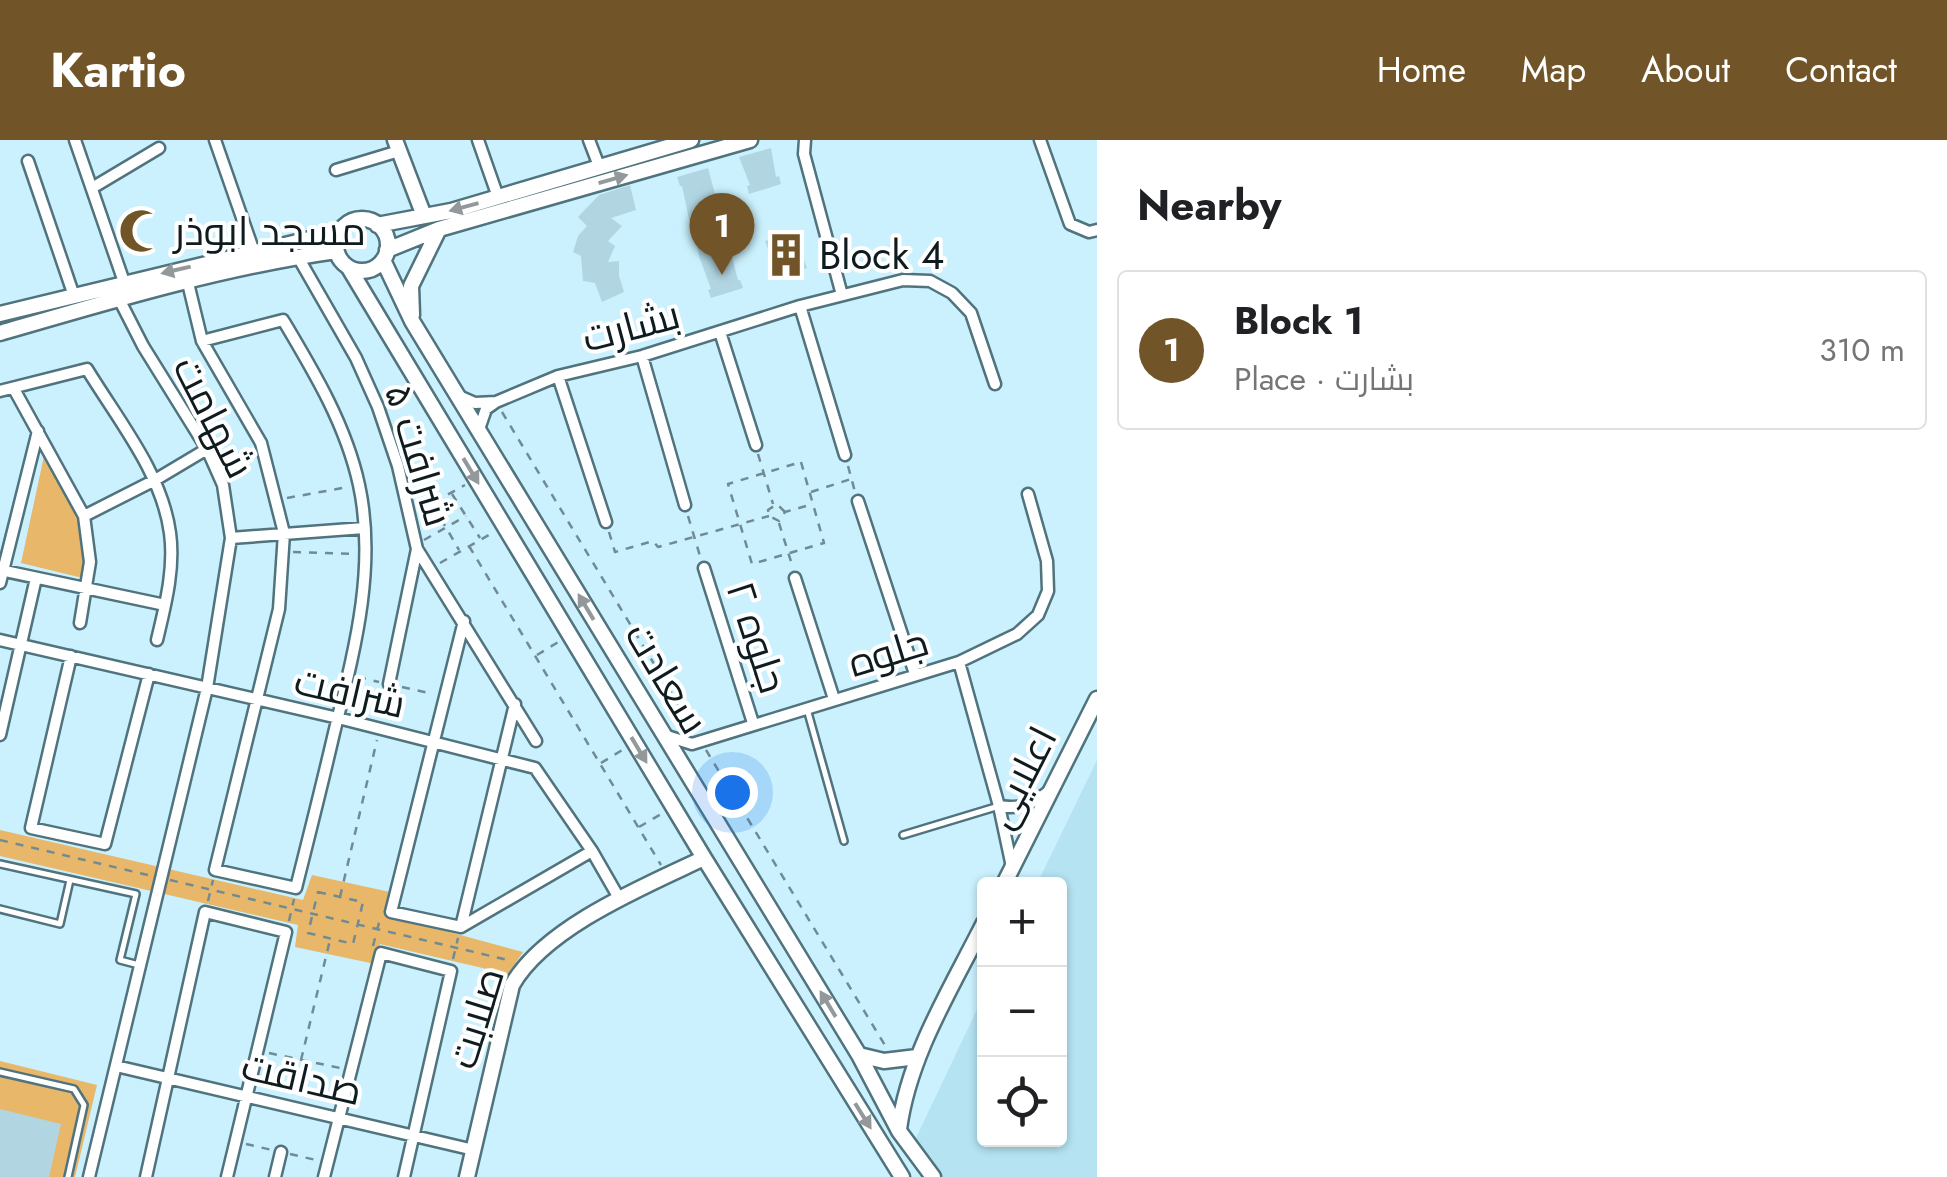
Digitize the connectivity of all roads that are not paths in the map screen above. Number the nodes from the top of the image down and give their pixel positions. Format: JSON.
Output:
{"nodes":[{"id":1,"x":75,"y":140,"type":"edge"},
{"id":2,"x":216,"y":140,"type":"edge"},
{"id":3,"x":478,"y":140,"type":"edge"},
{"id":4,"x":590,"y":140,"type":"edge"},
{"id":5,"x":691,"y":140,"type":"edge"},
{"id":6,"x":750,"y":140,"type":"edge"},
{"id":7,"x":794,"y":140,"type":"edge"},
{"id":8,"x":805,"y":140,"type":"edge"},
{"id":9,"x":1040,"y":140,"type":"edge"},
{"id":10,"x":397,"y":145,"type":"edge"},
{"id":11,"x":644,"y":147,"type":"edge"},
{"id":12,"x":159,"y":148,"type":"dead end"},
{"id":13,"x":804,"y":154,"type":"junction"},
{"id":14,"x":28,"y":161,"type":"dead end"},
{"id":15,"x":599,"y":166,"type":"junction"},
{"id":16,"x":336,"y":170,"type":"dead end"},
{"id":17,"x":92,"y":188,"type":"junction"},
{"id":18,"x":547,"y":190,"type":"junction"},
{"id":19,"x":498,"y":198,"type":"junction"},
{"id":20,"x":424,"y":216,"type":"junction"},
{"id":21,"x":377,"y":224,"type":"junction"},
{"id":22,"x":440,"y":229,"type":"junction"},
{"id":23,"x":1097,"y":230,"type":"edge"},
{"id":24,"x":339,"y":232,"type":"junction"},
{"id":25,"x":336,"y":251,"type":"junction"},
{"id":26,"x":254,"y":252,"type":"junction"},
{"id":27,"x":385,"y":255,"type":"junction"},
{"id":28,"x":298,"y":257,"type":"junction"},
{"id":29,"x":348,"y":268,"type":"junction"},
{"id":30,"x":124,"y":282,"type":"junction"},
{"id":31,"x":188,"y":283,"type":"junction"},
{"id":32,"x":396,"y":286,"type":"junction"},
{"id":33,"x":74,"y":296,"type":"junction"},
{"id":34,"x":842,"y":296,"type":"junction"},
{"id":35,"x":119,"y":299,"type":"junction"},
{"id":36,"x":370,"y":302,"type":"junction"},
{"id":37,"x":800,"y":306,"type":"junction"},
{"id":38,"x":0,"y":314,"type":"edge"},
{"id":39,"x":412,"y":321,"type":"junction"},
{"id":40,"x":720,"y":332,"type":"junction"},
{"id":41,"x":0,"y":333,"type":"edge"},
{"id":42,"x":202,"y":341,"type":"junction"},
{"id":43,"x":642,"y":356,"type":"junction"},
{"id":44,"x":558,"y":376,"type":"junction"},
{"id":45,"x":996,"y":384,"type":"dead end"},
{"id":46,"x":14,"y":389,"type":"junction"},
{"id":47,"x":0,"y":391,"type":"edge"},
{"id":48,"x":455,"y":391,"type":"junction"},
{"id":49,"x":496,"y":402,"type":"junction"},
{"id":50,"x":38,"y":430,"type":"junction"},
{"id":51,"x":478,"y":430,"type":"junction"},
{"id":52,"x":756,"y":445,"type":"road end"},
{"id":53,"x":206,"y":448,"type":"junction"},
{"id":54,"x":845,"y":455,"type":"road end"},
{"id":55,"x":154,"y":480,"type":"junction"},
{"id":56,"x":1028,"y":494,"type":"dead end"},
{"id":57,"x":858,"y":501,"type":"road end"},
{"id":58,"x":685,"y":505,"type":"road end"},
{"id":59,"x":84,"y":516,"type":"junction"},
{"id":60,"x":606,"y":522,"type":"road end"},
{"id":61,"x":364,"y":528,"type":"junction"},
{"id":62,"x":284,"y":533,"type":"junction"},
{"id":63,"x":231,"y":538,"type":"junction"},
{"id":64,"x":418,"y":549,"type":"junction"},
{"id":65,"x":704,"y":568,"type":"road end"},
{"id":66,"x":2,"y":570,"type":"edge"},
{"id":67,"x":36,"y":578,"type":"junction"},
{"id":68,"x":796,"y":578,"type":"road end"},
{"id":69,"x":0,"y":584,"type":"edge"},
{"id":70,"x":88,"y":589,"type":"junction"},
{"id":71,"x":166,"y":606,"type":"junction"},
{"id":72,"x":464,"y":620,"type":"junction"},
{"id":73,"x":80,"y":623,"type":"dead end"},
{"id":74,"x":0,"y":640,"type":"edge"},
{"id":75,"x":157,"y":640,"type":"dead end"},
{"id":76,"x":20,"y":644,"type":"junction"},
{"id":77,"x":72,"y":656,"type":"junction"},
{"id":78,"x":959,"y":662,"type":"junction"},
{"id":79,"x":149,"y":674,"type":"junction"},
{"id":80,"x":915,"y":674,"type":"junction"},
{"id":81,"x":389,"y":684,"type":"dead end"},
{"id":82,"x":207,"y":688,"type":"junction"},
{"id":83,"x":834,"y":699,"type":"junction"},
{"id":84,"x":1097,"y":699,"type":"edge"},
{"id":85,"x":256,"y":701,"type":"junction"},
{"id":86,"x":515,"y":704,"type":"junction"},
{"id":87,"x":806,"y":708,"type":"junction"},
{"id":88,"x":338,"y":718,"type":"junction"},
{"id":89,"x":753,"y":723,"type":"junction"},
{"id":90,"x":662,"y":732,"type":"junction"},
{"id":91,"x":0,"y":735,"type":"edge"},
{"id":92,"x":536,"y":741,"type":"dead end"},
{"id":93,"x":432,"y":742,"type":"junction"},
{"id":94,"x":692,"y":744,"type":"junction"},
{"id":95,"x":502,"y":758,"type":"junction"},
{"id":96,"x":684,"y":767,"type":"junction"},
{"id":97,"x":1051,"y":790,"type":"junction"},
{"id":98,"x":999,"y":806,"type":"junction"},
{"id":99,"x":903,"y":835,"type":"dead end"},
{"id":100,"x":844,"y":841,"type":"dead end"},
{"id":101,"x":592,"y":851,"type":"junction"},
{"id":102,"x":704,"y":858,"type":"junction"},
{"id":103,"x":0,"y":864,"type":"edge"},
{"id":104,"x":1012,"y":868,"type":"junction"},
{"id":105,"x":1008,"y":877,"type":"edge"},
{"id":106,"x":70,"y":880,"type":"junction"},
{"id":107,"x":619,"y":898,"type":"junction"},
{"id":108,"x":0,"y":909,"type":"edge"},
{"id":109,"x":461,"y":927,"type":"junction"},
{"id":110,"x":977,"y":937,"type":"edge"},
{"id":111,"x":803,"y":964,"type":"junction"},
{"id":112,"x":142,"y":965,"type":"junction"},
{"id":113,"x":779,"y":980,"type":"junction"},
{"id":114,"x":859,"y":1055,"type":"junction"},
{"id":115,"x":918,"y":1057,"type":"junction"},
{"id":116,"x":116,"y":1066,"type":"junction"},
{"id":117,"x":0,"y":1072,"type":"edge"},
{"id":118,"x":168,"y":1078,"type":"junction"},
{"id":119,"x":248,"y":1096,"type":"junction"},
{"id":120,"x":338,"y":1118,"type":"junction"},
{"id":121,"x":899,"y":1131,"type":"junction"},
{"id":122,"x":414,"y":1135,"type":"junction"},
{"id":123,"x":474,"y":1150,"type":"junction"},
{"id":124,"x":281,"y":1152,"type":"dead end"},
{"id":125,"x":68,"y":1177,"type":"edge"},
{"id":126,"x":90,"y":1177,"type":"edge"},
{"id":127,"x":146,"y":1177,"type":"edge"},
{"id":128,"x":228,"y":1177,"type":"edge"},
{"id":129,"x":275,"y":1177,"type":"edge"},
{"id":130,"x":324,"y":1177,"type":"edge"},
{"id":131,"x":404,"y":1177,"type":"edge"},
{"id":132,"x":467,"y":1177,"type":"edge"},
{"id":133,"x":902,"y":1177,"type":"edge"},
{"id":134,"x":933,"y":1177,"type":"edge"}],
"edges":[{"from":1,"to":17,"type":"street"},
{"from":2,"to":26,"type":"street"},
{"from":3,"to":19,"type":"street"},
{"from":4,"to":15,"type":"street"},
{"from":5,"to":11,"type":"street"},
{"from":18,"to":6,"type":"street","one_way":true},
{"from":7,"to":13,"type":"street"},
{"from":8,"to":13,"type":"street"},
{"from":9,"to":23,"type":"street"},
{"from":10,"to":16,"type":"street"},
{"from":10,"to":20,"type":"street"},
{"from":11,"to":15,"type":"street"},
{"from":12,"to":17,"type":"street"},
{"from":13,"to":34,"type":"street"},
{"from":14,"to":33,"type":"street"},
{"from":15,"to":18,"type":"street"},
{"from":17,"to":30,"type":"street"},
{"from":18,"to":19,"type":"street"},
{"from":18,"to":22,"type":"street"},
{"from":19,"to":20,"type":"street","one_way":true},
{"from":20,"to":21,"type":"street"},
{"from":21,"to":24,"type":"street"},
{"from":21,"to":27,"type":"street"},
{"from":22,"to":27,"type":"street"},
{"from":22,"to":39,"type":"street"},
{"from":24,"to":25,"type":"street"},
{"from":24,"to":26,"type":"street"},
{"from":25,"to":28,"type":"street"},
{"from":25,"to":29,"type":"street"},
{"from":26,"to":30,"type":"street","one_way":true},
{"from":27,"to":29,"type":"street"},
{"from":27,"to":32,"type":"street","name":"سعادت"},
{"from":28,"to":31,"type":"street"},
{"from":28,"to":64,"type":"street","name":"شرافت ۵"},
{"from":29,"to":36,"type":"street","name":"سعادت"},
{"from":30,"to":33,"type":"street"},
{"from":31,"to":35,"type":"street"},
{"from":31,"to":42,"type":"street"},
{"from":32,"to":36,"type":"street"},
{"from":32,"to":39,"type":"street","name":"سعادت"},
{"from":33,"to":38,"type":"street"},
{"from":34,"to":37,"type":"street","name":"بشارت"},
{"from":34,"to":45,"type":"street","name":"بشارت"},
{"from":35,"to":41,"type":"street"},
{"from":35,"to":53,"type":"street","name":"شهامت"},
{"from":36,"to":102,"type":"street","name":"سعادت","one_way":true},
{"from":37,"to":40,"type":"street","name":"بشارت"},
{"from":37,"to":54,"type":"street"},
{"from":39,"to":48,"type":"street","name":"سعادت"},
{"from":40,"to":43,"type":"street","name":"بشارت"},
{"from":40,"to":52,"type":"street"},
{"from":42,"to":61,"type":"street"},
{"from":42,"to":62,"type":"street"},
{"from":43,"to":44,"type":"street","name":"بشارت"},
{"from":43,"to":58,"type":"street"},
{"from":44,"to":49,"type":"street","name":"بشارت"},
{"from":44,"to":60,"type":"street"},
{"from":46,"to":47,"type":"street"},
{"from":46,"to":50,"type":"street"},
{"from":46,"to":55,"type":"street"},
{"from":48,"to":49,"type":"street"},
{"from":48,"to":51,"type":"street","name":"سعادت"},
{"from":49,"to":51,"type":"street"},
{"from":50,"to":59,"type":"street"},
{"from":50,"to":66,"type":"street"},
{"from":90,"to":51,"type":"street","name":"سعادت","one_way":true},
{"from":53,"to":55,"type":"street"},
{"from":53,"to":63,"type":"street","name":"شهامت"},
{"from":55,"to":59,"type":"street"},
{"from":55,"to":71,"type":"street"},
{"from":56,"to":78,"type":"street"},
{"from":57,"to":80,"type":"street"},
{"from":59,"to":70,"type":"street"},
{"from":61,"to":62,"type":"street"},
{"from":61,"to":88,"type":"street"},
{"from":62,"to":63,"type":"street"},
{"from":62,"to":85,"type":"street"},
{"from":63,"to":82,"type":"street","name":"شهامت"},
{"from":64,"to":72,"type":"street"},
{"from":64,"to":81,"type":"street","name":"شرافت ۵"},
{"from":65,"to":89,"type":"street","name":"جلوه ۲"},
{"from":66,"to":67,"type":"street"},
{"from":66,"to":69,"type":"street"},
{"from":67,"to":70,"type":"street"},
{"from":67,"to":76,"type":"street"},
{"from":68,"to":83,"type":"street"},
{"from":70,"to":71,"type":"street"},
{"from":70,"to":73,"type":"street"},
{"from":71,"to":75,"type":"street"},
{"from":72,"to":86,"type":"street"},
{"from":72,"to":93,"type":"street"},
{"from":74,"to":76,"type":"street","name":"شرافت"},
{"from":76,"to":77,"type":"street","name":"شرافت"},
{"from":76,"to":91,"type":"street"},
{"from":77,"to":79,"type":"street","name":"شرافت"},
{"from":77,"to":79,"type":"street"},
{"from":78,"to":80,"type":"street","name":"جلوه"},
{"from":78,"to":98,"type":"street","name":"جلوه"},
{"from":79,"to":82,"type":"street","name":"شرافت"},
{"from":80,"to":83,"type":"street","name":"جلوه"},
{"from":82,"to":85,"type":"street","name":"شرافت"},
{"from":82,"to":112,"type":"street","name":"شهامت"},
{"from":83,"to":87,"type":"street","name":"جلوه"},
{"from":84,"to":97,"type":"street","name":"اعلایی"},
{"from":85,"to":88,"type":"street","name":"شرافت"},
{"from":85,"to":88,"type":"street"},
{"from":86,"to":92,"type":"street"},
{"from":86,"to":95,"type":"street"},
{"from":87,"to":89,"type":"street","name":"جلوه"},
{"from":87,"to":100,"type":"lane"},
{"from":88,"to":93,"type":"street","name":"شرافت"},
{"from":89,"to":94,"type":"street","name":"جلوه"},
{"from":90,"to":94,"type":"street"},
{"from":90,"to":96,"type":"street","name":"سعادت"},
{"from":93,"to":95,"type":"street","name":"شرافت"},
{"from":93,"to":109,"type":"street"},
{"from":94,"to":96,"type":"street"},
{"from":95,"to":101,"type":"street","name":"شرافت"},
{"from":95,"to":109,"type":"street"},
{"from":96,"to":111,"type":"street","name":"سعادت"},
{"from":97,"to":98,"type":"street"},
{"from":97,"to":104,"type":"street","name":"اعلایی"},
{"from":98,"to":99,"type":"lane"},
{"from":98,"to":104,"type":"street","name":"جلوه"},
{"from":101,"to":107,"type":"street","name":"شرافت"},
{"from":101,"to":109,"type":"street"},
{"from":102,"to":107,"type":"street","name":"صلابت"},
{"from":102,"to":113,"type":"street","name":"سعادت"},
{"from":103,"to":106,"type":"lane"},
{"from":104,"to":105,"type":"street","name":"اعلایی"},
{"from":106,"to":108,"type":"lane"},
{"from":106,"to":112,"type":"lane"},
{"from":107,"to":123,"type":"street","name":"صلابت"},
{"from":110,"to":115,"type":"street"},
{"from":111,"to":113,"type":"street"},
{"from":114,"to":111,"type":"street","name":"سعادت","one_way":true},
{"from":112,"to":116,"type":"street","name":"شهامت"},
{"from":113,"to":133,"type":"street","name":"سعادت","one_way":true},
{"from":114,"to":115,"type":"street"},
{"from":114,"to":121,"type":"street","name":"سعادت"},
{"from":115,"to":121,"type":"street"},
{"from":116,"to":118,"type":"street","name":"صداقت"},
{"from":116,"to":126,"type":"street","name":"شهامت"},
{"from":117,"to":125,"type":"lane"},
{"from":118,"to":119,"type":"street","name":"صداقت"},
{"from":118,"to":119,"type":"street"},
{"from":118,"to":127,"type":"street"},
{"from":119,"to":120,"type":"street","name":"صداقت"},
{"from":119,"to":128,"type":"street"},
{"from":120,"to":122,"type":"street","name":"صداقت"},
{"from":120,"to":122,"type":"street"},
{"from":120,"to":130,"type":"street"},
{"from":121,"to":134,"type":"street","name":"سعادت"},
{"from":122,"to":123,"type":"street","name":"صداقت"},
{"from":122,"to":131,"type":"street"},
{"from":123,"to":132,"type":"street","name":"صلابت"},
{"from":124,"to":129,"type":"street"}]}
